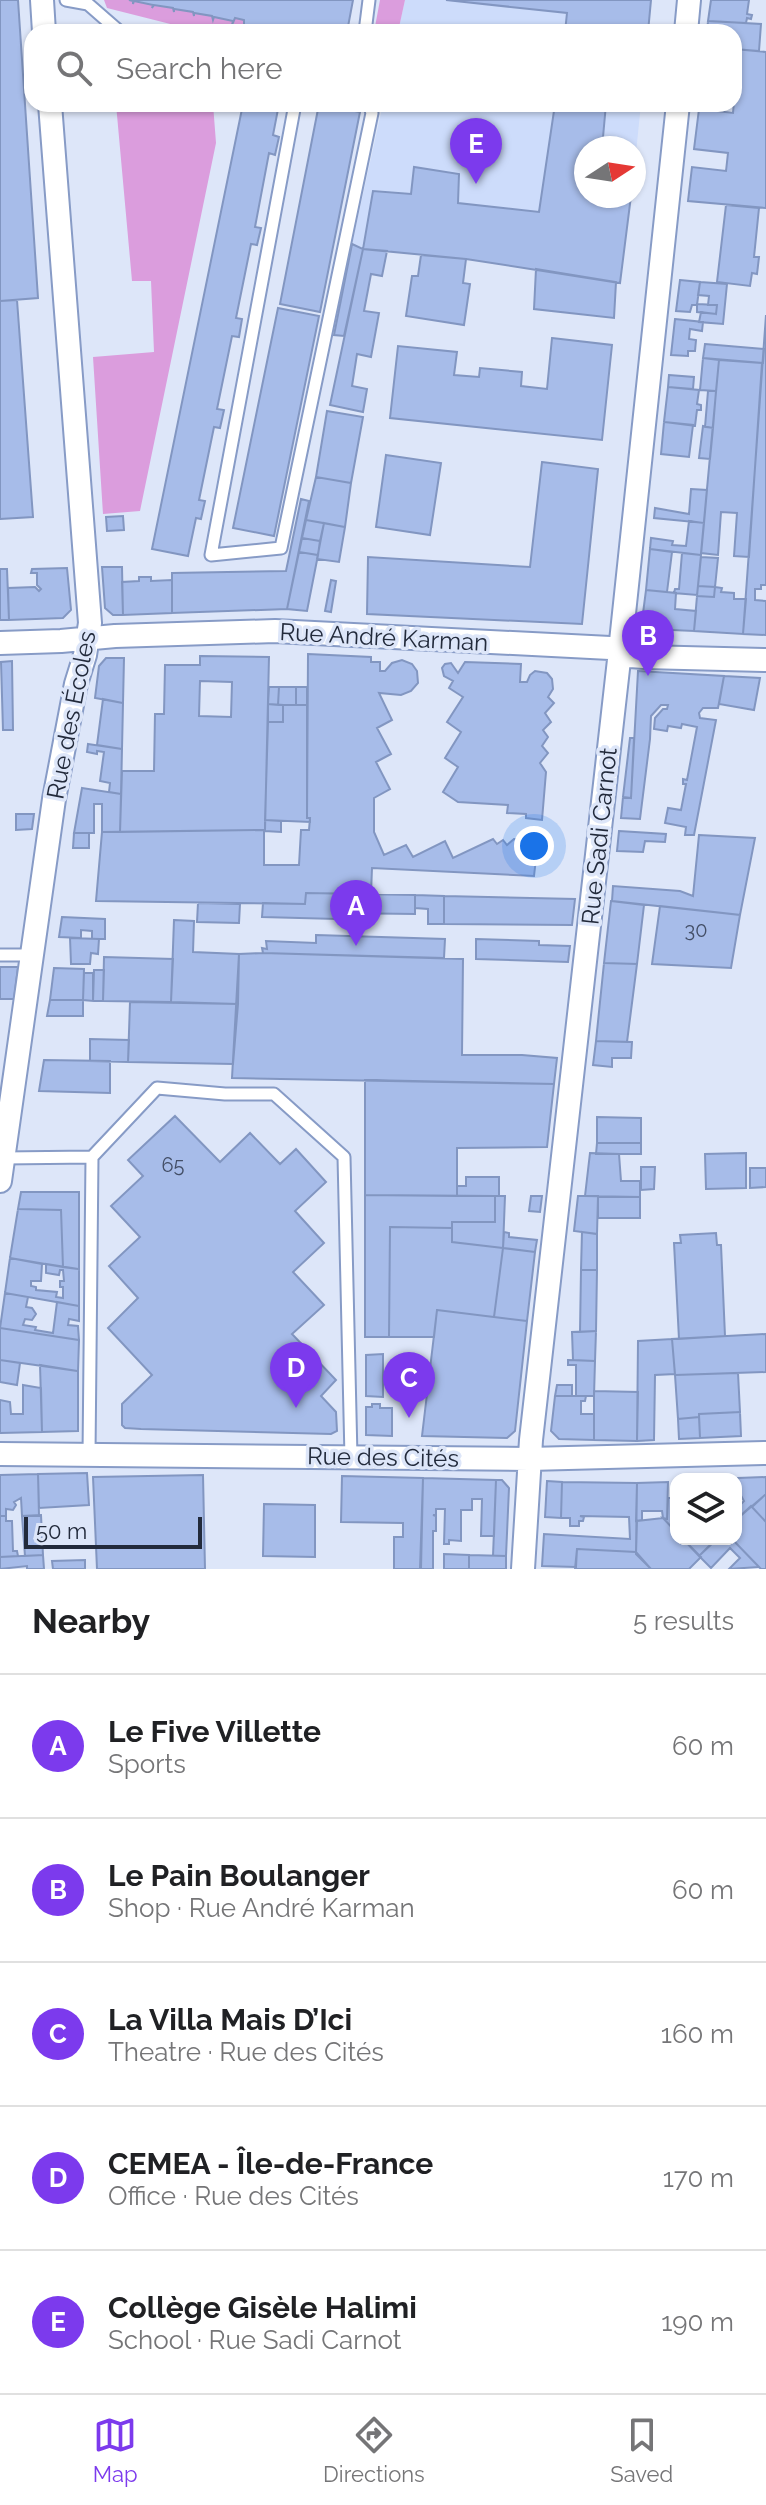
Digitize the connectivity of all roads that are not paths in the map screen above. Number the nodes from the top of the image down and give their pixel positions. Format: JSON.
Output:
{"nodes":[{"id":1,"x":42,"y":0,"type":"edge"},
{"id":2,"x":66,"y":0,"type":"edge"},
{"id":3,"x":369,"y":0,"type":"edge"},
{"id":4,"x":689,"y":0,"type":"edge"},
{"id":5,"x":88,"y":2,"type":"edge"},
{"id":6,"x":44,"y":24,"type":"edge"},
{"id":7,"x":111,"y":24,"type":"edge"},
{"id":8,"x":366,"y":24,"type":"edge"},
{"id":9,"x":687,"y":24,"type":"edge"},
{"id":10,"x":51,"y":112,"type":"edge"},
{"id":11,"x":294,"y":112,"type":"edge"},
{"id":12,"x":372,"y":112,"type":"edge"},
{"id":13,"x":677,"y":112,"type":"edge"},
{"id":14,"x":89,"y":638,"type":"junction"},
{"id":15,"x":0,"y":643,"type":"edge"},
{"id":16,"x":620,"y":651,"type":"junction"},
{"id":17,"x":766,"y":660,"type":"edge"},
{"id":18,"x":0,"y":955,"type":"edge"},
{"id":19,"x":31,"y":955,"type":"junction"},
{"id":20,"x":3,"y":1145,"type":"edge"},
{"id":21,"x":92,"y":1157,"type":"junction"},
{"id":22,"x":0,"y":1181,"type":"edge"},
{"id":23,"x":766,"y":1453,"type":"edge"},
{"id":24,"x":0,"y":1454,"type":"edge"},
{"id":25,"x":89,"y":1455,"type":"junction"},
{"id":26,"x":351,"y":1457,"type":"junction"},
{"id":27,"x":529,"y":1459,"type":"junction"},
{"id":28,"x":523,"y":1569,"type":"edge"}],
"edges":[{"from":1,"to":6,"type":"street"},
{"from":2,"to":5,"type":"lane"},
{"from":3,"to":8,"type":"lane"},
{"from":4,"to":9,"type":"street"},
{"from":5,"to":7,"type":"lane"},
{"from":10,"to":14,"type":"street","name":"Rue des Écoles"},
{"from":11,"to":12,"type":"lane"},
{"from":13,"to":16,"type":"street","name":"Rue Sadi Carnot"},
{"from":14,"to":15,"type":"street","name":"Rue André Karman"},
{"from":14,"to":16,"type":"street","name":"Rue André Karman"},
{"from":14,"to":19,"type":"street","name":"Rue des Écoles"},
{"from":16,"to":17,"type":"street","name":"Rue André Karman"},
{"from":16,"to":27,"type":"street","name":"Rue Sadi Carnot"},
{"from":18,"to":19,"type":"lane"},
{"from":19,"to":20,"type":"street","name":"Rue des Écoles"},
{"from":20,"to":21,"type":"lane"},
{"from":20,"to":22,"type":"street","name":"Rue des Écoles"},
{"from":21,"to":25,"type":"lane"},
{"from":21,"to":26,"type":"lane"},
{"from":23,"to":27,"type":"street","name":"Rue des Cités"},
{"from":24,"to":25,"type":"street","name":"Rue des Cités"},
{"from":25,"to":26,"type":"street","name":"Rue des Cités"},
{"from":26,"to":27,"type":"street","name":"Rue des Cités"},
{"from":27,"to":28,"type":"street","name":"Rue Sadi Carnot"}]}
